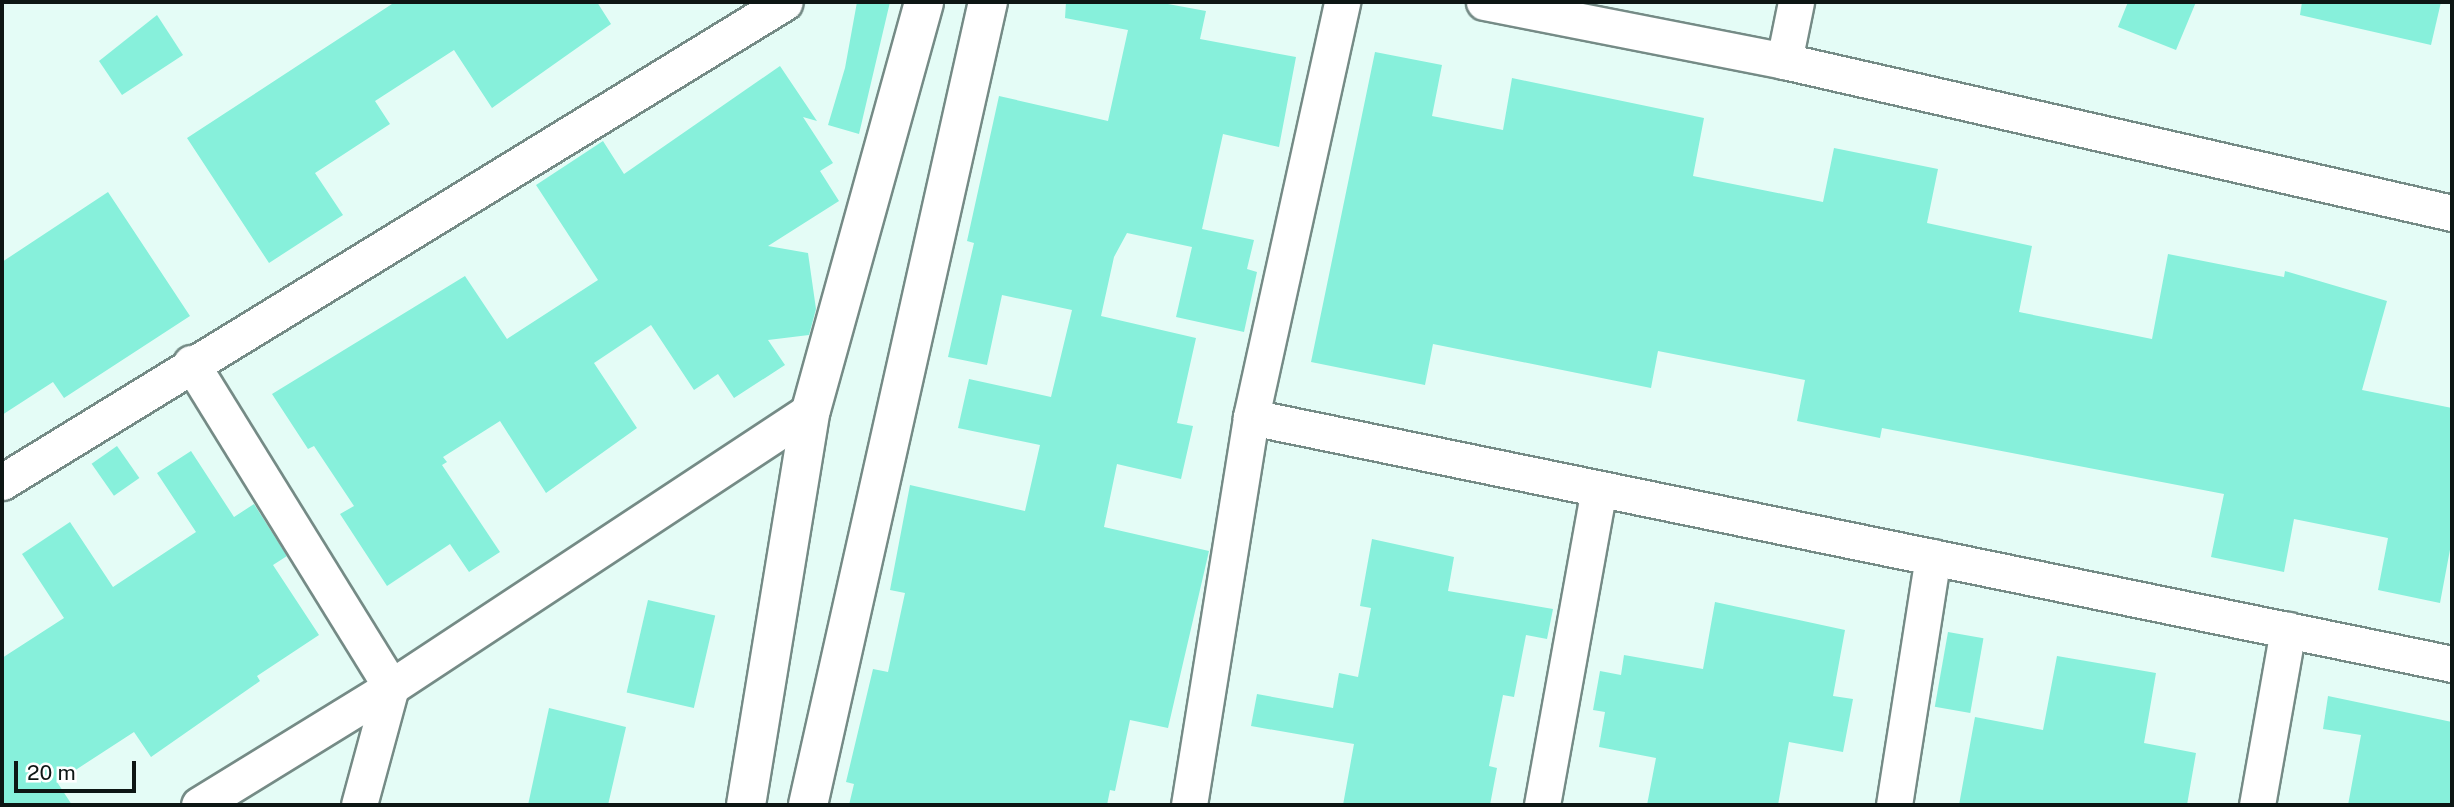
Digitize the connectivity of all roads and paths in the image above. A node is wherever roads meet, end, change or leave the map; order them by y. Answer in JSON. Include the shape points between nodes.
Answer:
{"nodes":[{"id":1,"x":785,"y":2,"type":"edge"},
{"id":2,"x":924,"y":2,"type":"edge"},
{"id":3,"x":988,"y":2,"type":"edge"},
{"id":4,"x":1342,"y":2,"type":"edge"},
{"id":5,"x":1484,"y":2,"type":"edge"},
{"id":6,"x":1797,"y":2,"type":"edge"},
{"id":7,"x":1784,"y":61,"type":"junction"},
{"id":8,"x":2452,"y":213,"type":"edge"},
{"id":9,"x":191,"y":363,"type":"junction"},
{"id":10,"x":811,"y":410,"type":"junction"},
{"id":11,"x":1251,"y":417,"type":"junction"},
{"id":12,"x":2,"y":482,"type":"edge"},
{"id":13,"x":1599,"y":489,"type":"junction"},
{"id":14,"x":1933,"y":557,"type":"junction"},
{"id":15,"x":2288,"y":630,"type":"junction"},
{"id":16,"x":2452,"y":664,"type":"edge"},
{"id":17,"x":391,"y":687,"type":"junction"},
{"id":18,"x":199,"y":805,"type":"edge"},
{"id":19,"x":359,"y":805,"type":"edge"},
{"id":20,"x":746,"y":805,"type":"edge"},
{"id":21,"x":808,"y":805,"type":"edge"},
{"id":22,"x":1189,"y":805,"type":"edge"},
{"id":23,"x":1542,"y":805,"type":"edge"},
{"id":24,"x":1894,"y":805,"type":"edge"},
{"id":25,"x":2257,"y":805,"type":"edge"}],
"edges":[{"from":1,"to":9,"type":"street"},
{"from":2,"to":10,"type":"main road"},
{"from":3,"to":21,"type":"main road"},
{"from":4,"to":11,"type":"street"},
{"from":5,"to":7,"type":"street"},
{"from":6,"to":7,"type":"street"},
{"from":7,"to":8,"type":"street"},
{"from":9,"to":12,"type":"street"},
{"from":9,"to":17,"type":"street"},
{"from":10,"to":17,"type":"street"},
{"from":10,"to":20,"type":"main road"},
{"from":11,"to":13,"type":"street"},
{"from":11,"to":22,"type":"street"},
{"from":13,"to":14,"type":"street"},
{"from":13,"to":23,"type":"street"},
{"from":14,"to":15,"type":"street"},
{"from":14,"to":24,"type":"street"},
{"from":15,"to":16,"type":"street"},
{"from":15,"to":25,"type":"street"},
{"from":17,"to":18,"type":"street"},
{"from":17,"to":19,"type":"street"}]}
